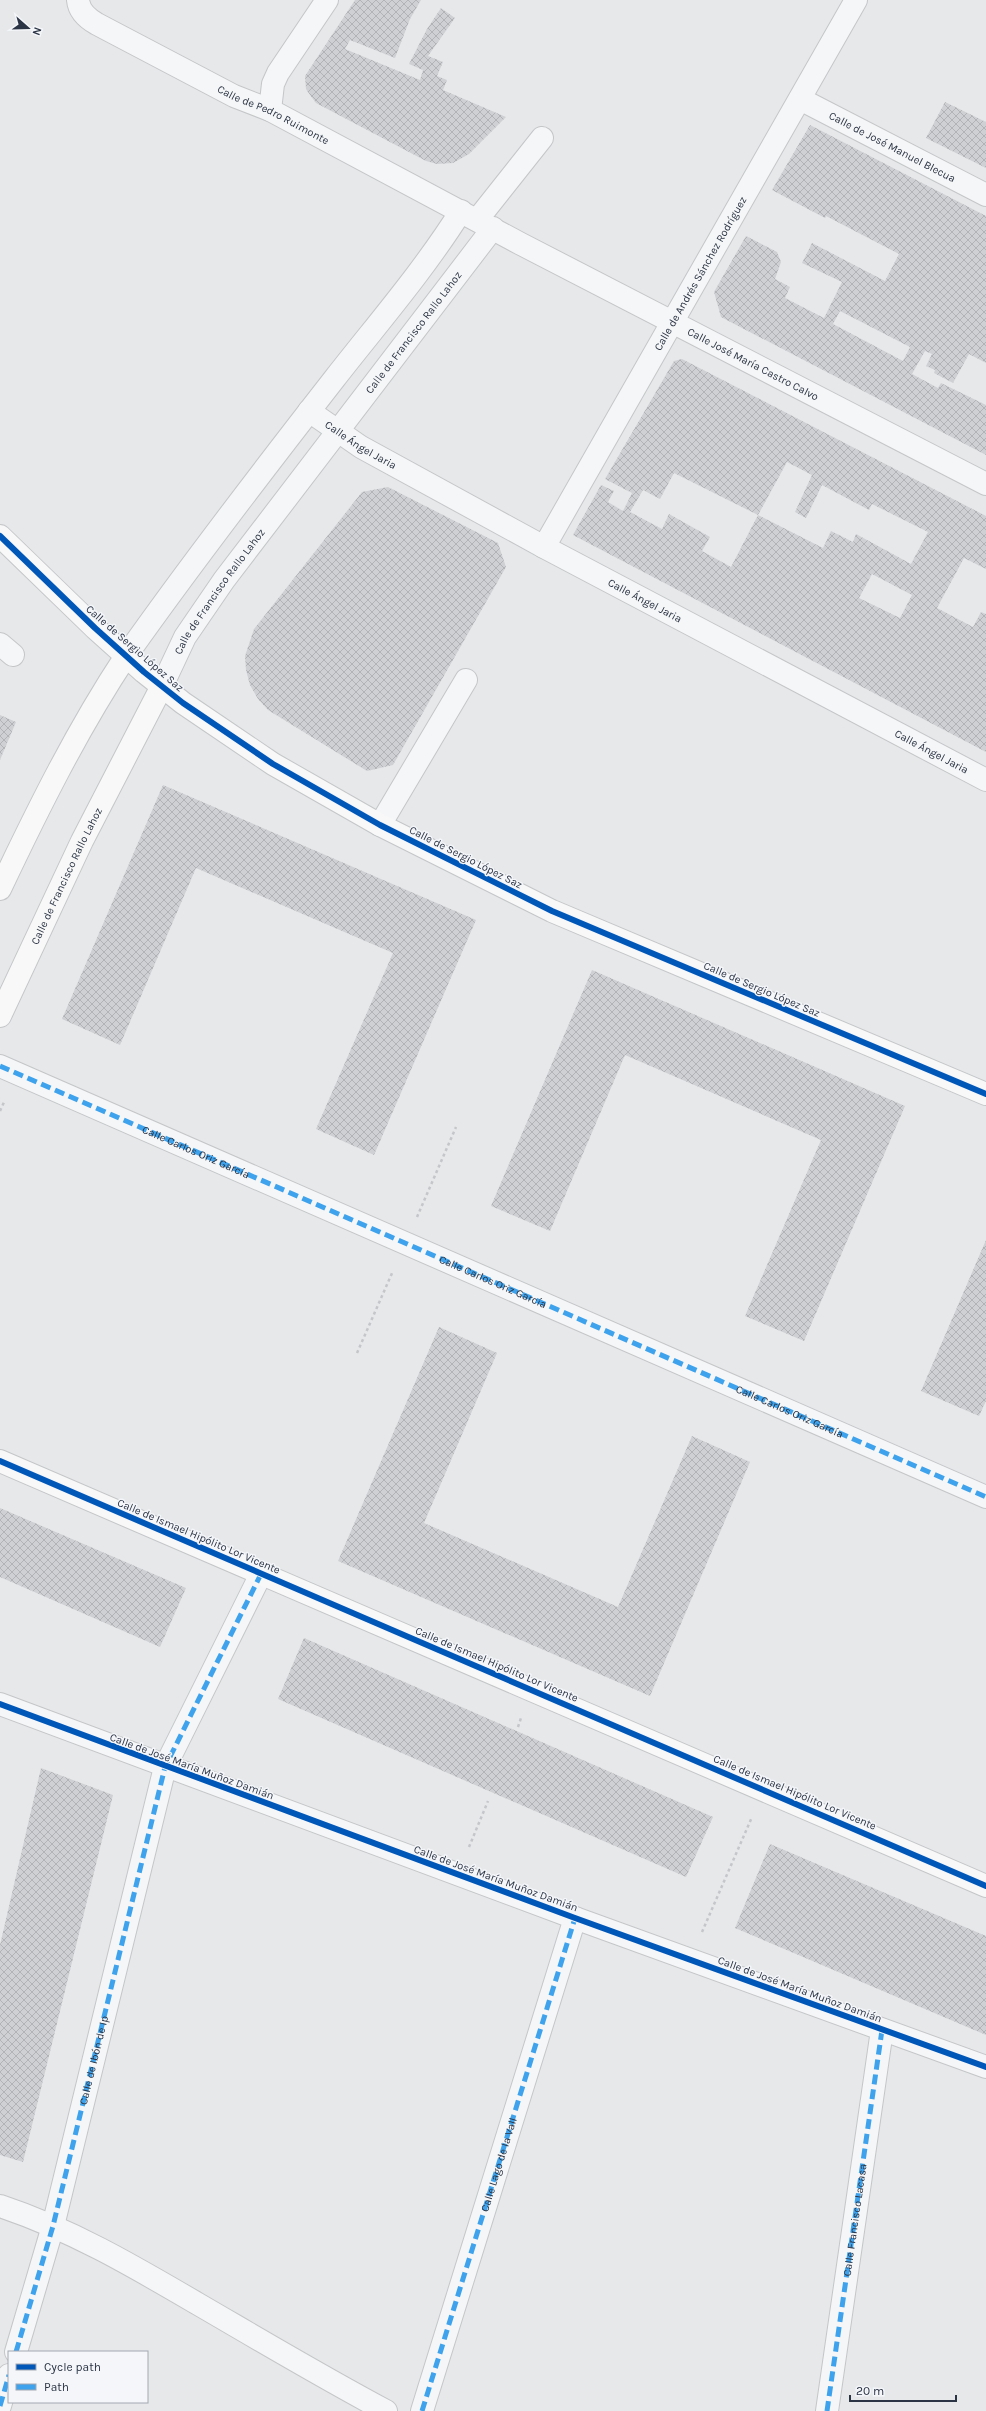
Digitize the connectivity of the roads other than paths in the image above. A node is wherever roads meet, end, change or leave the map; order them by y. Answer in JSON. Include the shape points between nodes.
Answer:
{"nodes":[{"id":1,"x":78,"y":0,"type":"edge"},
{"id":2,"x":327,"y":0,"type":"edge"},
{"id":3,"x":856,"y":0,"type":"edge"},
{"id":4,"x":800,"y":99,"type":"junction"},
{"id":5,"x":270,"y":110,"type":"junction"},
{"id":6,"x":542,"y":138,"type":"dead end"},
{"id":7,"x":986,"y":195,"type":"edge"},
{"id":8,"x":477,"y":220,"type":"junction"},
{"id":9,"x":672,"y":322,"type":"junction"},
{"id":10,"x":309,"y":411,"type":"junction"},
{"id":11,"x":337,"y":431,"type":"junction"},
{"id":12,"x":986,"y":484,"type":"edge"},
{"id":13,"x":0,"y":536,"type":"edge"},
{"id":14,"x":544,"y":547,"type":"junction"},
{"id":15,"x":126,"y":656,"type":"junction"},
{"id":16,"x":466,"y":680,"type":"dead end"},
{"id":17,"x":162,"y":686,"type":"junction"},
{"id":18,"x":986,"y":780,"type":"edge"},
{"id":19,"x":380,"y":825,"type":"junction"},
{"id":20,"x":0,"y":889,"type":"edge"},
{"id":21,"x":0,"y":1016,"type":"edge"},
{"id":22,"x":0,"y":1066,"type":"edge"},
{"id":23,"x":986,"y":1094,"type":"edge"},
{"id":24,"x":0,"y":1461,"type":"edge"},
{"id":25,"x":986,"y":1497,"type":"edge"},
{"id":26,"x":262,"y":1574,"type":"junction"},
{"id":27,"x":0,"y":1704,"type":"edge"},
{"id":28,"x":165,"y":1767,"type":"junction"},
{"id":29,"x":986,"y":1886,"type":"edge"},
{"id":30,"x":575,"y":1918,"type":"junction"},
{"id":31,"x":882,"y":2030,"type":"junction"},
{"id":32,"x":986,"y":2067,"type":"edge"},
{"id":33,"x":0,"y":2206,"type":"edge"},
{"id":34,"x":53,"y":2226,"type":"junction"},
{"id":35,"x":16,"y":2351,"type":"edge"},
{"id":36,"x":8,"y":2378,"type":"edge"},
{"id":37,"x":0,"y":2406,"type":"edge"},
{"id":38,"x":386,"y":2411,"type":"edge"},
{"id":39,"x":422,"y":2411,"type":"edge"},
{"id":40,"x":827,"y":2411,"type":"edge"}],
"edges":[{"from":1,"to":5,"type":"street","name":"Calle de Pedro Ruimonte","via":[[86,15],[97,24],[234,96]]},
{"from":2,"to":5,"type":"street","via":[[278,73],[273,84]]},
{"from":3,"to":4,"type":"street","name":"Calle de Andrés Sánchez Rodríguez"},
{"from":4,"to":7,"type":"street","name":"Calle de José Manuel Blecua"},
{"from":4,"to":9,"type":"street","name":"Calle de Andrés Sánchez Rodríguez"},
{"from":5,"to":8,"type":"street","name":"Calle de Pedro Ruimonte"},
{"from":6,"to":8,"type":"street","name":"Calle de Francisco Rallo Lahoz"},
{"from":8,"to":9,"type":"street","name":"Calle José María Castro Calvo"},
{"from":8,"to":10,"type":"street","name":"Calle de Francisco Rallo Lahoz","via":[[433,254]]},
{"from":8,"to":11,"type":"street","name":"Calle de Francisco Rallo Lahoz","via":[[446,292]]},
{"from":9,"to":12,"type":"street","name":"Calle José María Castro Calvo"},
{"from":9,"to":14,"type":"street","name":"Calle de Andrés Sánchez Rodríguez"},
{"from":10,"to":11,"type":"street","name":"Calle Ángel Jaria"},
{"from":10,"to":15,"type":"street","name":"Calle de Francisco Rallo Lahoz","via":[[169,595]]},
{"from":11,"to":14,"type":"street","name":"Calle Ángel Jaria"},
{"from":11,"to":17,"type":"street","name":"Calle de Francisco Rallo Lahoz","via":[[194,623],[178,650]]},
{"from":13,"to":15,"type":"street","name":"Calle de Sergio López Saz"},
{"from":14,"to":18,"type":"street","name":"Calle Ángel Jaria"},
{"from":15,"to":17,"type":"street","name":"Calle de Sergio López Saz"},
{"from":15,"to":20,"type":"street","name":"Calle de Francisco Rallo Lahoz","via":[[72,744]]},
{"from":16,"to":19,"type":"street"},
{"from":17,"to":19,"type":"street","name":"Calle de Sergio López Saz","via":[[273,764]]},
{"from":17,"to":21,"type":"street","name":"Calle de Francisco Rallo Lahoz","via":[[82,842]]},
{"from":19,"to":23,"type":"street","name":"Calle de Sergio López Saz","via":[[552,911]]},
{"from":22,"to":25,"type":"street","name":"Calle Carlos Oriz García"},
{"from":24,"to":26,"type":"street","name":"Calle de Ismael Hipólito Lor Vicente"},
{"from":26,"to":28,"type":"street","name":"Calle de Ibón de Ip"},
{"from":26,"to":29,"type":"street","name":"Calle de Ismael Hipólito Lor Vicente"},
{"from":27,"to":28,"type":"street","name":"Calle de José María Muñoz Damián"},
{"from":28,"to":30,"type":"street","name":"Calle de José María Muñoz Damián"},
{"from":28,"to":34,"type":"street","name":"Calle de Ibón de Ip"},
{"from":30,"to":31,"type":"street","name":"Calle de José María Muñoz Damián"},
{"from":30,"to":39,"type":"street","name":"Calle Lago de la Vall"},
{"from":31,"to":32,"type":"street","name":"Calle de José María Muñoz Damián"},
{"from":31,"to":40,"type":"street","name":"Calle Francisco Lacasa"},
{"from":33,"to":34,"type":"street"},
{"from":34,"to":35,"type":"street","name":"Calle de Ibón de Ip"},
{"from":34,"to":38,"type":"street","via":[[114,2255]]},
{"from":36,"to":37,"type":"street"}]}
